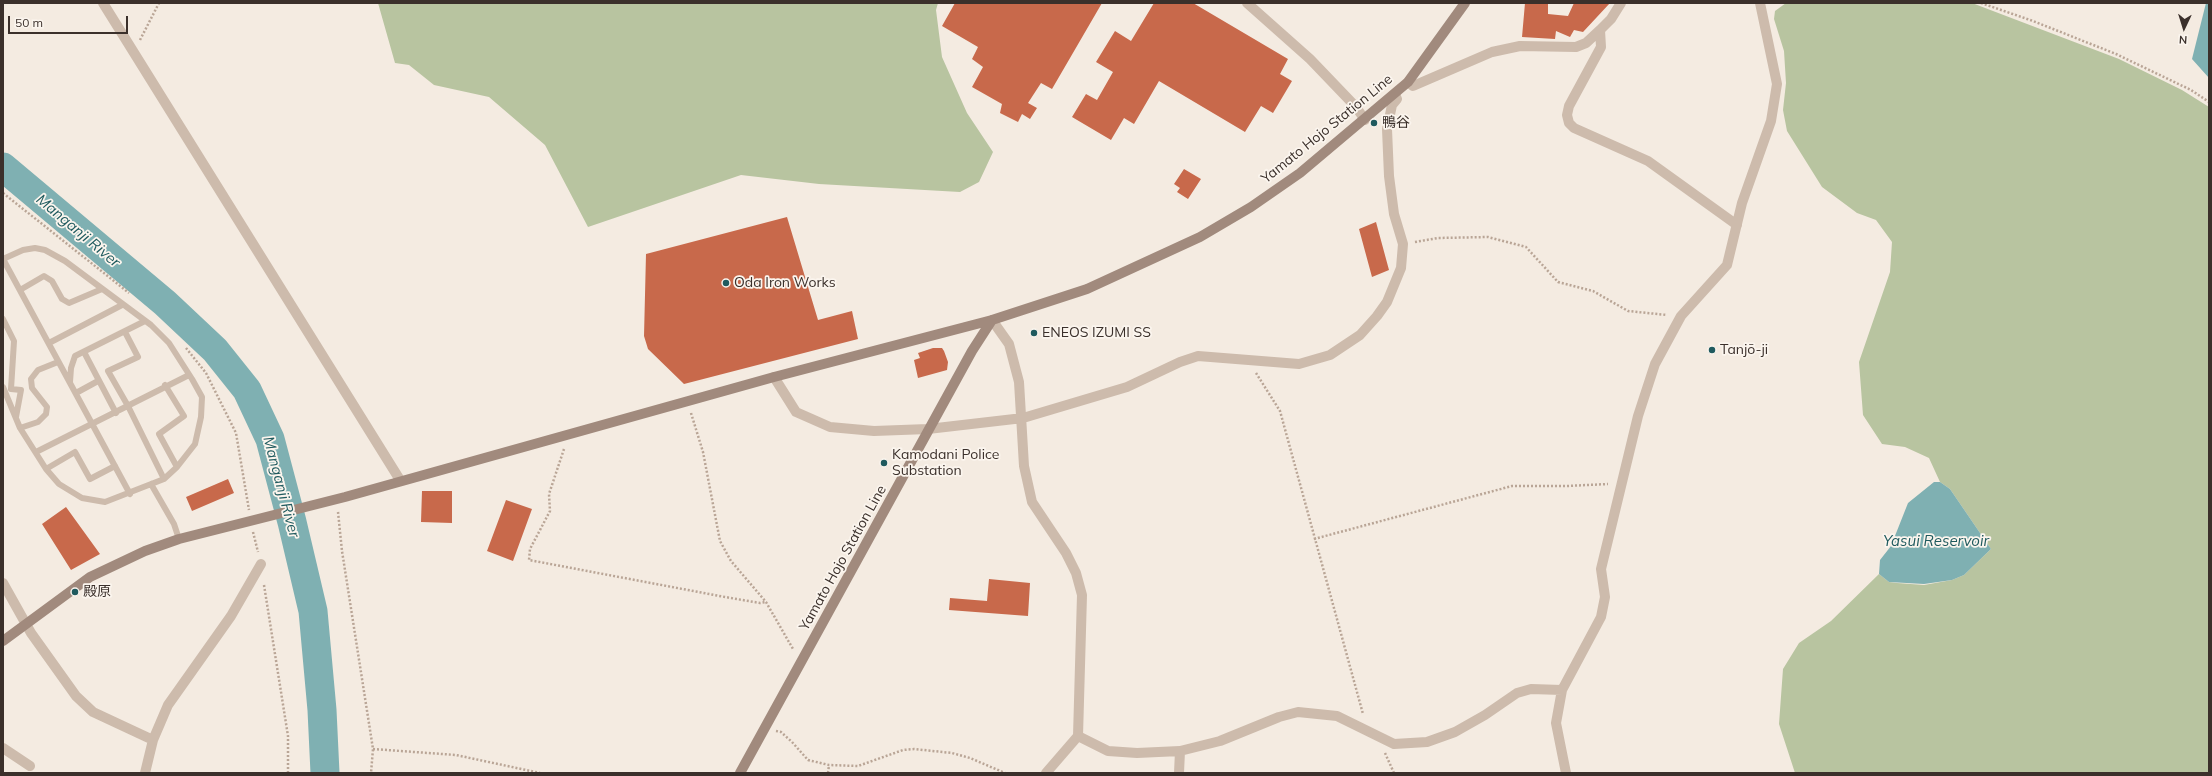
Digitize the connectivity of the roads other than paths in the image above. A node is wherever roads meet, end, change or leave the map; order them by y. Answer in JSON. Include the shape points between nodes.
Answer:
{"nodes":[{"id":1,"x":104,"y":3,"type":"edge"},
{"id":2,"x":1247,"y":3,"type":"edge"},
{"id":3,"x":1466,"y":3,"type":"edge"},
{"id":4,"x":1621,"y":3,"type":"edge"},
{"id":5,"x":1760,"y":3,"type":"edge"},
{"id":6,"x":1600,"y":30,"type":"junction"},
{"id":7,"x":1408,"y":82,"type":"junction"},
{"id":8,"x":1395,"y":94,"type":"junction"},
{"id":9,"x":1365,"y":120,"type":"junction"},
{"id":10,"x":1738,"y":225,"type":"junction"},
{"id":11,"x":3,"y":259,"type":"edge"},
{"id":12,"x":102,"y":289,"type":"junction"},
{"id":13,"x":20,"y":290,"type":"junction"},
{"id":14,"x":122,"y":305,"type":"junction"},
{"id":15,"x":3,"y":319,"type":"edge"},
{"id":16,"x":992,"y":320,"type":"junction"},
{"id":17,"x":145,"y":321,"type":"junction"},
{"id":18,"x":125,"y":332,"type":"junction"},
{"id":19,"x":49,"y":343,"type":"junction"},
{"id":20,"x":84,"y":352,"type":"junction"},
{"id":21,"x":58,"y":362,"type":"junction"},
{"id":22,"x":188,"y":375,"type":"junction"},
{"id":23,"x":774,"y":377,"type":"junction"},
{"id":24,"x":98,"y":381,"type":"junction"},
{"id":25,"x":70,"y":382,"type":"junction"},
{"id":26,"x":165,"y":386,"type":"junction"},
{"id":27,"x":3,"y":387,"type":"edge"},
{"id":28,"x":76,"y":393,"type":"junction"},
{"id":29,"x":128,"y":406,"type":"junction"},
{"id":30,"x":116,"y":413,"type":"junction"},
{"id":31,"x":1023,"y":418,"type":"junction"},
{"id":32,"x":16,"y":419,"type":"junction"},
{"id":33,"x":92,"y":425,"type":"junction"},
{"id":34,"x":20,"y":428,"type":"junction"},
{"id":35,"x":928,"y":429,"type":"junction"},
{"id":36,"x":36,"y":452,"type":"junction"},
{"id":37,"x":115,"y":466,"type":"junction"},
{"id":38,"x":178,"y":467,"type":"junction"},
{"id":39,"x":46,"y":469,"type":"junction"},
{"id":40,"x":164,"y":479,"type":"junction"},
{"id":41,"x":400,"y":480,"type":"junction"},
{"id":42,"x":151,"y":484,"type":"junction"},
{"id":43,"x":130,"y":494,"type":"junction"},
{"id":44,"x":180,"y":539,"type":"junction"},
{"id":45,"x":261,"y":564,"type":"dead end"},
{"id":46,"x":3,"y":582,"type":"edge"},
{"id":47,"x":27,"y":623,"type":"junction"},
{"id":48,"x":3,"y":640,"type":"edge"},
{"id":49,"x":1562,"y":690,"type":"junction"},
{"id":50,"x":1078,"y":736,"type":"junction"},
{"id":51,"x":153,"y":740,"type":"junction"},
{"id":52,"x":3,"y":748,"type":"edge"},
{"id":53,"x":1180,"y":751,"type":"junction"},
{"id":54,"x":30,"y":766,"type":"dead end"},
{"id":55,"x":145,"y":773,"type":"edge"},
{"id":56,"x":740,"y":773,"type":"edge"},
{"id":57,"x":1046,"y":773,"type":"edge"},
{"id":58,"x":1179,"y":773,"type":"edge"},
{"id":59,"x":1566,"y":773,"type":"edge"}],
"edges":[{"from":1,"to":41,"type":"street"},
{"from":2,"to":9,"type":"street","via":[[1310,59],[1356,107]]},
{"from":3,"to":7,"type":"main road","name":"Yamato Hojo Station Line"},
{"from":4,"to":6,"type":"street"},
{"from":5,"to":10,"type":"street","via":[[1777,84],[1771,121],[1742,203]]},
{"from":6,"to":7,"type":"street","via":[[1586,43],[1576,47],[1520,46],[1492,52],[1413,86]]},
{"from":6,"to":10,"type":"street","via":[[1601,47],[1569,106],[1569,123],[1574,128],[1648,161]]},
{"from":7,"to":8,"type":"main road","name":"Yamato Hojo Station Line"},
{"from":8,"to":9,"type":"main road","name":"Yamato Hojo Station Line"},
{"from":8,"to":31,"type":"street","via":[[1397,99],[1392,106],[1387,129],[1394,214],[1403,244],[1401,268],[1393,289],[1377,316],[1360,335],[1330,355],[1299,364],[1204,356],[1189,358],[1127,387]]},
{"from":9,"to":16,"type":"main road","name":"Yamato Hojo Station Line","via":[[1300,172],[1250,207],[1200,237],[1087,289]]},
{"from":10,"to":49,"type":"street","via":[[1727,265],[1681,316],[1654,364],[1638,416],[1601,569],[1605,597],[1601,618]]},
{"from":11,"to":12,"type":"lane","via":[[23,250],[45,250],[65,260]]},
{"from":11,"to":13,"type":"lane"},
{"from":12,"to":13,"type":"lane","via":[[69,303],[62,299],[52,281],[44,276]]},
{"from":12,"to":14,"type":"lane"},
{"from":13,"to":19,"type":"lane"},
{"from":14,"to":17,"type":"lane"},
{"from":14,"to":19,"type":"lane"},
{"from":15,"to":32,"type":"lane","via":[[14,341],[11,389],[21,390]]},
{"from":16,"to":23,"type":"main road"},
{"from":16,"to":31,"type":"street","via":[[1009,344],[1019,382]]},
{"from":16,"to":35,"type":"main road","name":"Yamato Hojo Station Line"},
{"from":17,"to":18,"type":"lane"},
{"from":17,"to":22,"type":"lane","via":[[169,343]]},
{"from":18,"to":20,"type":"lane"},
{"from":18,"to":29,"type":"lane","via":[[138,357],[108,371]]},
{"from":19,"to":21,"type":"lane"},
{"from":20,"to":24,"type":"lane"},
{"from":20,"to":25,"type":"lane","via":[[75,356]]},
{"from":21,"to":25,"type":"lane"},
{"from":21,"to":34,"type":"lane","via":[[38,370],[32,379],[32,388],[47,407],[46,414],[38,422]]},
{"from":22,"to":26,"type":"lane"},
{"from":22,"to":38,"type":"lane","via":[[202,397],[201,417],[195,444]]},
{"from":23,"to":35,"type":"street","via":[[796,412],[830,427],[874,431]]},
{"from":23,"to":41,"type":"main road"},
{"from":24,"to":28,"type":"lane"},
{"from":24,"to":30,"type":"lane"},
{"from":25,"to":28,"type":"lane"},
{"from":26,"to":29,"type":"lane"},
{"from":26,"to":38,"type":"lane","via":[[184,416],[159,434]]},
{"from":27,"to":32,"type":"lane"},
{"from":28,"to":33,"type":"lane"},
{"from":29,"to":30,"type":"lane"},
{"from":29,"to":40,"type":"lane"},
{"from":30,"to":33,"type":"lane"},
{"from":31,"to":35,"type":"street"},
{"from":31,"to":50,"type":"street","via":[[1024,466],[1032,502],[1066,553],[1082,595]]},
{"from":32,"to":34,"type":"lane"},
{"from":33,"to":36,"type":"lane"},
{"from":33,"to":37,"type":"lane"},
{"from":34,"to":36,"type":"lane"},
{"from":35,"to":56,"type":"main road","name":"Yamato Hojo Station Line"},
{"from":36,"to":39,"type":"lane"},
{"from":37,"to":39,"type":"lane","via":[[90,479],[75,452]]},
{"from":37,"to":43,"type":"lane"},
{"from":38,"to":40,"type":"lane"},
{"from":39,"to":43,"type":"lane","via":[[60,484],[82,498],[105,502]]},
{"from":40,"to":42,"type":"lane"},
{"from":41,"to":44,"type":"main road","via":[[263,519]]},
{"from":42,"to":43,"type":"lane"},
{"from":42,"to":44,"type":"lane"},
{"from":44,"to":47,"type":"main road","via":[[145,551],[90,577]]},
{"from":45,"to":51,"type":"street","via":[[231,616],[168,705]]},
{"from":46,"to":47,"type":"street"},
{"from":47,"to":48,"type":"main road"},
{"from":47,"to":51,"type":"street","via":[[31,633],[76,696],[94,712]]},
{"from":49,"to":53,"type":"street","via":[[1531,689],[1517,693],[1455,732],[1427,742],[1394,744],[1337,716],[1298,712],[1220,741]]},
{"from":49,"to":59,"type":"street","via":[[1556,723]]},
{"from":50,"to":53,"type":"street","via":[[1108,751]]},
{"from":50,"to":57,"type":"street"},
{"from":51,"to":55,"type":"street"},
{"from":52,"to":54,"type":"street"},
{"from":53,"to":58,"type":"street"}]}
